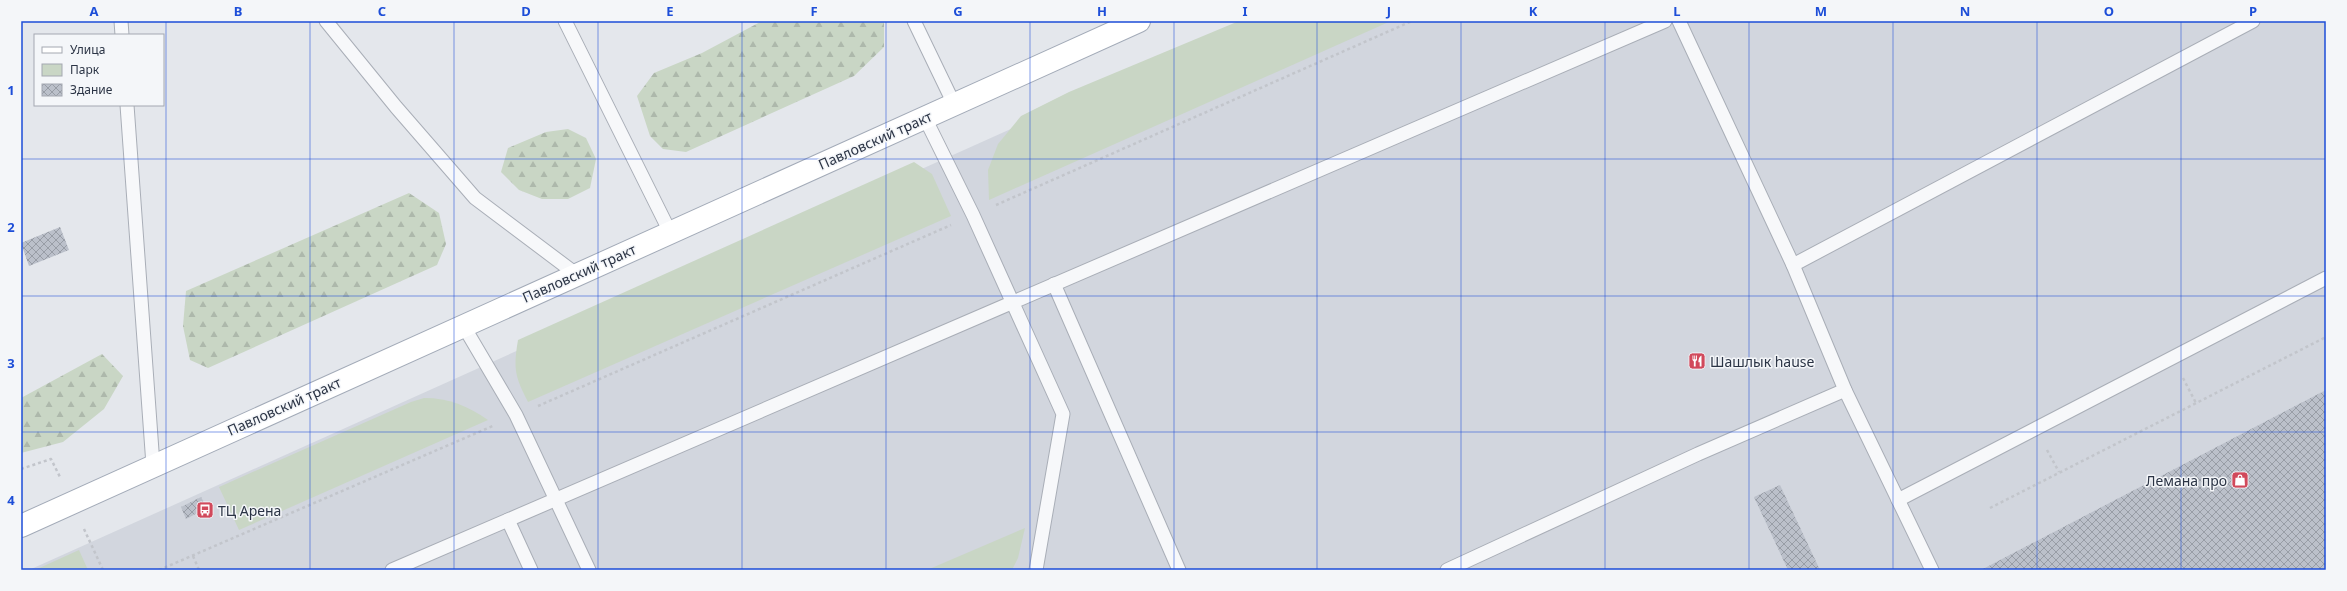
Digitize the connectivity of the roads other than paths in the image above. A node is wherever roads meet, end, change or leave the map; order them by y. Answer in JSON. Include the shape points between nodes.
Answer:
{"nodes":[{"id":1,"x":121,"y":21,"type":"edge"},
{"id":2,"x":326,"y":21,"type":"edge"},
{"id":3,"x":565,"y":21,"type":"edge"},
{"id":4,"x":914,"y":21,"type":"edge"},
{"id":5,"x":1138,"y":21,"type":"edge"},
{"id":6,"x":1665,"y":21,"type":"edge"},
{"id":7,"x":1679,"y":21,"type":"edge"},
{"id":8,"x":2253,"y":21,"type":"edge"},
{"id":9,"x":122,"y":34,"type":"edge"},
{"id":10,"x":954,"y":104,"type":"junction"},
{"id":11,"x":127,"y":106,"type":"edge"},
{"id":12,"x":925,"y":118,"type":"junction"},
{"id":13,"x":670,"y":232,"type":"junction"},
{"id":14,"x":1793,"y":264,"type":"junction"},
{"id":15,"x":576,"y":274,"type":"junction"},
{"id":16,"x":2326,"y":278,"type":"edge"},
{"id":17,"x":1054,"y":284,"type":"junction"},
{"id":18,"x":1012,"y":303,"type":"junction"},
{"id":19,"x":463,"y":325,"type":"junction"},
{"id":20,"x":1845,"y":390,"type":"junction"},
{"id":21,"x":153,"y":465,"type":"junction"},
{"id":22,"x":555,"y":500,"type":"junction"},
{"id":23,"x":1898,"y":500,"type":"junction"},
{"id":24,"x":508,"y":520,"type":"junction"},
{"id":25,"x":21,"y":526,"type":"edge"},
{"id":26,"x":392,"y":570,"type":"edge"},
{"id":27,"x":531,"y":570,"type":"edge"},
{"id":28,"x":589,"y":570,"type":"edge"},
{"id":29,"x":1036,"y":570,"type":"edge"},
{"id":30,"x":1179,"y":570,"type":"edge"},
{"id":31,"x":1447,"y":570,"type":"edge"},
{"id":32,"x":1932,"y":570,"type":"edge"}],
"edges":[{"from":1,"to":9,"type":"lane"},
{"from":2,"to":15,"type":"lane","via":[[396,108],[475,198]]},
{"from":3,"to":13,"type":"lane"},
{"from":4,"to":10,"type":"lane"},
{"from":5,"to":10,"type":"main road","name":"Павловский тракт"},
{"from":6,"to":17,"type":"lane"},
{"from":7,"to":14,"type":"lane"},
{"from":8,"to":14,"type":"lane"},
{"from":10,"to":12,"type":"main road","name":"Павловский тракт"},
{"from":11,"to":21,"type":"lane"},
{"from":12,"to":13,"type":"main road","name":"Павловский тракт"},
{"from":12,"to":18,"type":"lane","via":[[973,215]]},
{"from":13,"to":15,"type":"main road","name":"Павловский тракт"},
{"from":14,"to":20,"type":"lane"},
{"from":15,"to":19,"type":"main road","name":"Павловский тракт"},
{"from":16,"to":23,"type":"lane"},
{"from":17,"to":18,"type":"lane"},
{"from":17,"to":30,"type":"lane"},
{"from":18,"to":22,"type":"lane"},
{"from":18,"to":29,"type":"lane","via":[[1063,414]]},
{"from":19,"to":21,"type":"main road","name":"Павловский тракт"},
{"from":19,"to":22,"type":"lane","via":[[516,415]]},
{"from":20,"to":23,"type":"lane"},
{"from":20,"to":31,"type":"lane","via":[[1698,454]]},
{"from":21,"to":25,"type":"main road","name":"Павловский тракт"},
{"from":22,"to":24,"type":"lane"},
{"from":22,"to":28,"type":"lane"},
{"from":23,"to":32,"type":"lane"},
{"from":24,"to":26,"type":"lane"},
{"from":24,"to":27,"type":"lane"}]}
